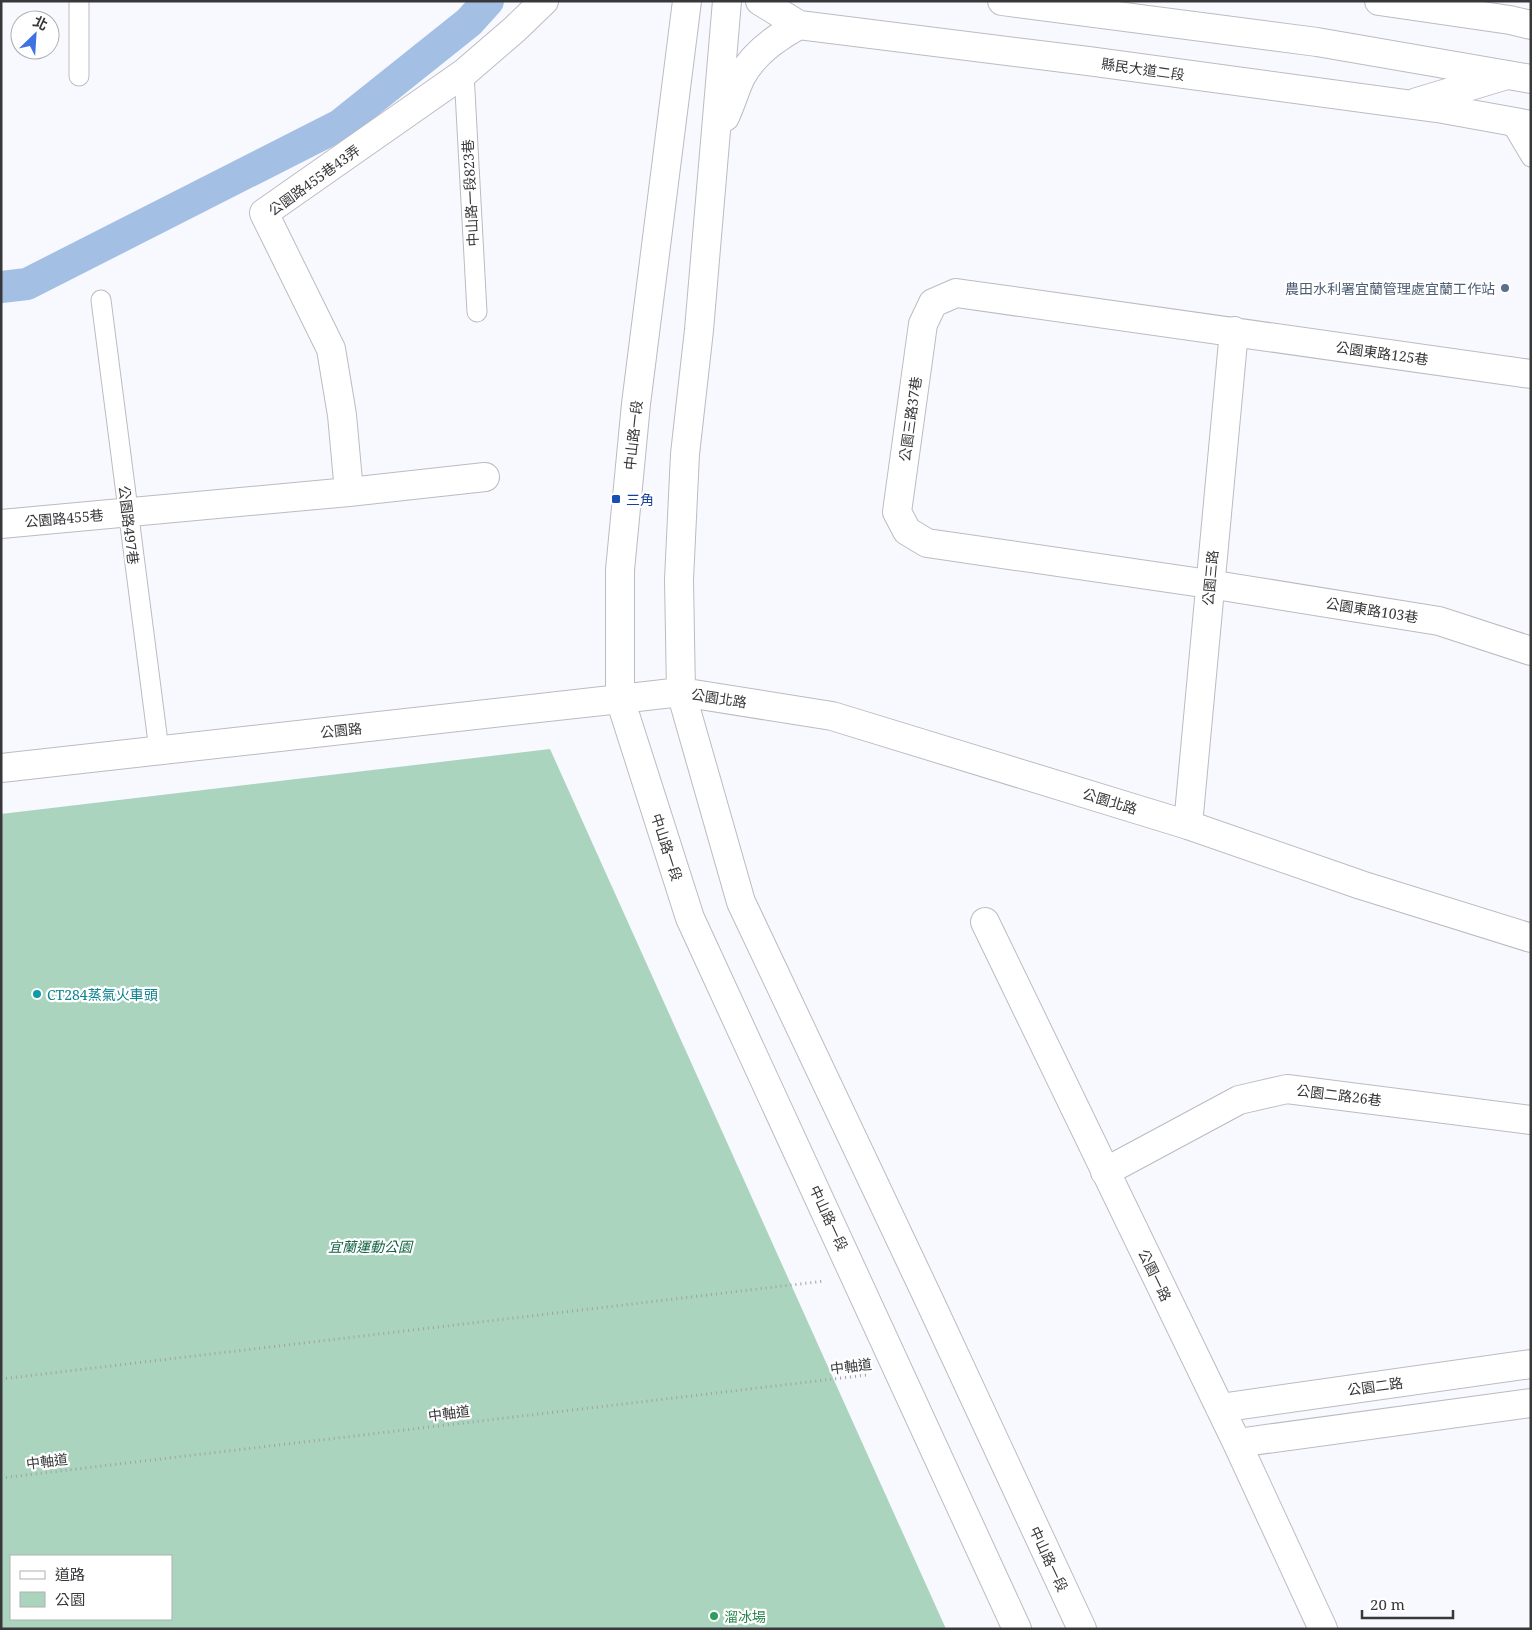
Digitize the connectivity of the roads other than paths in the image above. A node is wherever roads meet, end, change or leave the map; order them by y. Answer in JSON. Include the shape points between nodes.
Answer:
{"nodes":[{"id":1,"x":79,"y":1,"type":"edge"},
{"id":2,"x":544,"y":1,"type":"edge"},
{"id":3,"x":687,"y":1,"type":"edge"},
{"id":4,"x":727,"y":1,"type":"edge"},
{"id":5,"x":760,"y":1,"type":"edge"},
{"id":6,"x":1002,"y":1,"type":"edge"},
{"id":7,"x":1379,"y":1,"type":"edge"},
{"id":8,"x":799,"y":25,"type":"junction"},
{"id":9,"x":1531,"y":25,"type":"edge"},
{"id":10,"x":464,"y":74,"type":"junction"},
{"id":11,"x":79,"y":76,"type":"dead end"},
{"id":12,"x":1519,"y":77,"type":"edge"},
{"id":13,"x":1408,"y":104,"type":"junction"},
{"id":14,"x":1520,"y":123,"type":"edge"},
{"id":15,"x":715,"y":144,"type":"junction"},
{"id":16,"x":1531,"y":157,"type":"edge"},
{"id":17,"x":100,"y":300,"type":"dead end"},
{"id":18,"x":477,"y":312,"type":"dead end"},
{"id":19,"x":1234,"y":332,"type":"junction"},
{"id":20,"x":1531,"y":374,"type":"edge"},
{"id":21,"x":485,"y":477,"type":"dead end"},
{"id":22,"x":349,"y":492,"type":"junction"},
{"id":23,"x":127,"y":512,"type":"junction"},
{"id":24,"x":1,"y":524,"type":"edge"},
{"id":25,"x":1209,"y":584,"type":"junction"},
{"id":26,"x":1531,"y":650,"type":"edge"},
{"id":27,"x":681,"y":692,"type":"junction"},
{"id":28,"x":620,"y":699,"type":"junction"},
{"id":29,"x":158,"y":750,"type":"junction"},
{"id":30,"x":1,"y":768,"type":"edge"},
{"id":31,"x":1188,"y":824,"type":"junction"},
{"id":32,"x":985,"y":922,"type":"dead end"},
{"id":33,"x":1531,"y":938,"type":"edge"},
{"id":34,"x":1531,"y":1120,"type":"edge"},
{"id":35,"x":1105,"y":1172,"type":"junction"},
{"id":36,"x":1531,"y":1364,"type":"edge"},
{"id":37,"x":1531,"y":1404,"type":"edge"},
{"id":38,"x":1220,"y":1408,"type":"junction"},
{"id":39,"x":1237,"y":1443,"type":"junction"},
{"id":40,"x":1017,"y":1629,"type":"edge"},
{"id":41,"x":1082,"y":1629,"type":"edge"},
{"id":42,"x":1323,"y":1629,"type":"edge"}],
"edges":[{"from":1,"to":11,"type":"lane"},
{"from":2,"to":10,"type":"street","name":"公園路455巷43弄","via":[[516,30]]},
{"from":3,"to":28,"type":"street","name":"中山路一段","via":[[637,394],[623,531]]},
{"from":4,"to":15,"type":"street","name":"中山路一段"},
{"from":5,"to":8,"type":"street","name":"縣民大道二段"},
{"from":6,"to":12,"type":"street","via":[[1317,42]]},
{"from":7,"to":9,"type":"street"},
{"from":8,"to":13,"type":"street","name":"縣民大道二段"},
{"from":8,"to":15,"type":"street","via":[[779,35],[752,62],[742,77]]},
{"from":10,"to":18,"type":"lane","name":"中山路一段823巷"},
{"from":10,"to":22,"type":"street","name":"公園路455巷43弄","via":[[264,213],[331,349],[342,415]]},
{"from":12,"to":13,"type":"street"},
{"from":13,"to":14,"type":"street","name":"縣民大道二段"},
{"from":14,"to":16,"type":"lane"},
{"from":15,"to":27,"type":"street","name":"中山路一段","via":[[685,454],[679,580]]},
{"from":17,"to":23,"type":"lane","name":"公園路497巷"},
{"from":19,"to":20,"type":"street","name":"公園東路125巷"},
{"from":19,"to":25,"type":"street","name":"公園三路"},
{"from":19,"to":25,"type":"street","name":"公園三路37巷","via":[[956,294],[933,303],[923,324],[897,512],[907,531],[927,543]]},
{"from":21,"to":22,"type":"street","name":"公園路455巷"},
{"from":22,"to":23,"type":"street","name":"公園路455巷"},
{"from":23,"to":24,"type":"street","name":"公園路455巷"},
{"from":23,"to":29,"type":"lane","name":"公園路497巷"},
{"from":25,"to":26,"type":"street","name":"公園東路103巷","via":[[1439,621]]},
{"from":25,"to":31,"type":"street","name":"公園三路"},
{"from":27,"to":28,"type":"street","name":"公園路"},
{"from":27,"to":31,"type":"street","name":"公園北路","via":[[832,716]]},
{"from":27,"to":41,"type":"street","name":"中山路一段","via":[[741,902]]},
{"from":28,"to":29,"type":"street","name":"公園路"},
{"from":28,"to":40,"type":"street","name":"中山路一段","via":[[690,918]]},
{"from":29,"to":30,"type":"street","name":"公園路"},
{"from":31,"to":33,"type":"street","name":"公園北路","via":[[1362,885]]},
{"from":32,"to":35,"type":"street","name":"公園一路"},
{"from":34,"to":35,"type":"street","name":"公園二路26巷","via":[[1287,1089],[1239,1100]]},
{"from":35,"to":38,"type":"street","name":"公園一路"},
{"from":36,"to":38,"type":"street","name":"公園二路"},
{"from":37,"to":39,"type":"street"},
{"from":38,"to":39,"type":"street","name":"公園一路"},
{"from":39,"to":42,"type":"street","name":"公園一路"}]}
